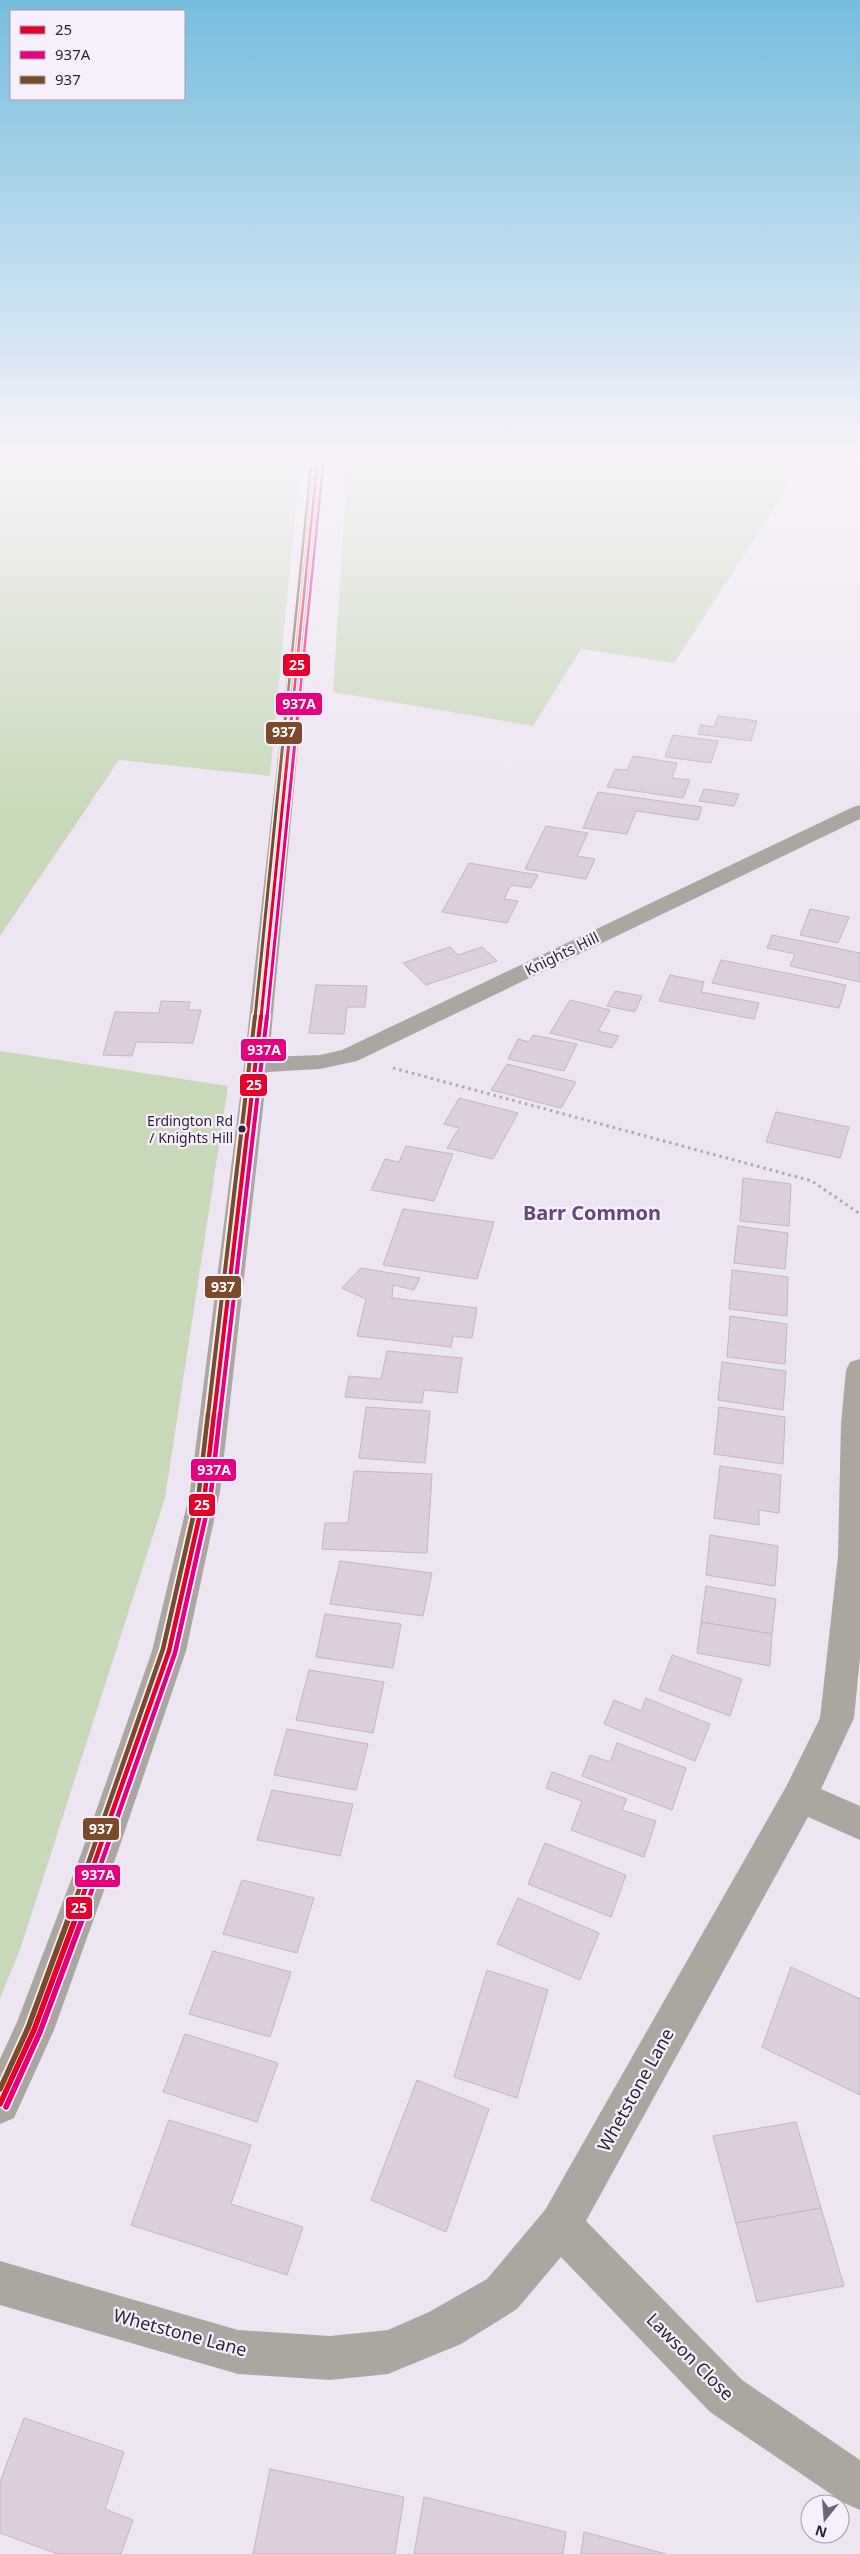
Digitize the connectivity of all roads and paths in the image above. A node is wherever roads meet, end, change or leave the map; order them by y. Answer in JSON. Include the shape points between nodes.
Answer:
{"nodes":[{"id":1,"x":306,"y":574,"type":"edge"},
{"id":2,"x":860,"y":811,"type":"edge"},
{"id":3,"x":349,"y":1056,"type":"junction"},
{"id":4,"x":256,"y":1065,"type":"junction"},
{"id":5,"x":860,"y":1214,"type":"edge"},
{"id":6,"x":860,"y":1370,"type":"edge"},
{"id":7,"x":857,"y":1556,"type":"edge"},
{"id":8,"x":800,"y":1797,"type":"junction"},
{"id":9,"x":860,"y":1824,"type":"edge"},
{"id":10,"x":0,"y":2104,"type":"edge"},
{"id":11,"x":560,"y":2225,"type":"junction"},
{"id":12,"x":0,"y":2283,"type":"edge"},
{"id":13,"x":860,"y":2487,"type":"edge"}],
"edges":[{"from":1,"to":4,"type":"street"},
{"from":2,"to":3,"type":"street","name":"Knights Hill"},
{"from":3,"to":4,"type":"street","name":"Knights Hill","via":[[320,1062]]},
{"from":3,"to":5,"type":"path","via":[[812,1181]]},
{"from":4,"to":10,"type":"street","via":[[205,1492],[170,1651],[34,2030]]},
{"from":6,"to":7,"type":"street","name":"Whetstone Lane","via":[[856,1424]]},
{"from":7,"to":8,"type":"street","name":"Whetstone Lane","via":[[837,1718]]},
{"from":8,"to":9,"type":"street"},
{"from":8,"to":11,"type":"street","name":"Whetstone Lane"},
{"from":11,"to":12,"type":"street","name":"Whetstone Lane","via":[[502,2294],[446,2328],[388,2352],[330,2358],[238,2352]]},
{"from":11,"to":13,"type":"street","name":"Lawson Close","via":[[726,2396]]}]}
